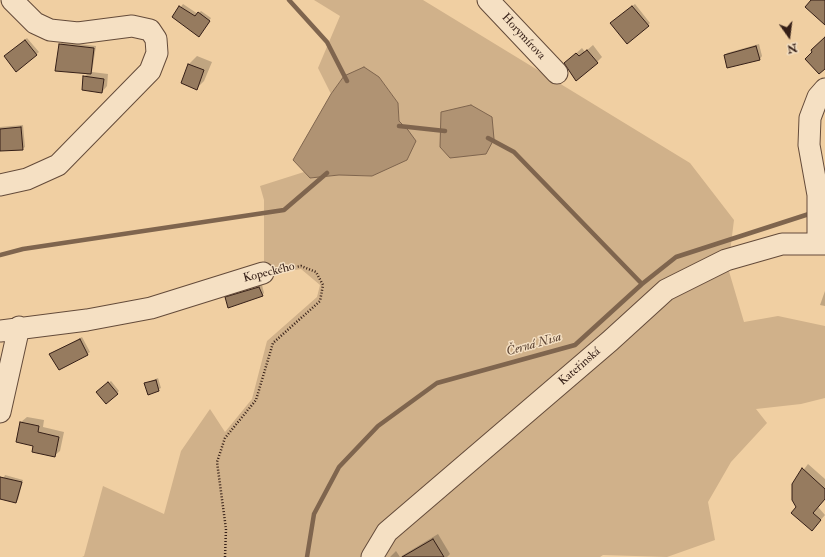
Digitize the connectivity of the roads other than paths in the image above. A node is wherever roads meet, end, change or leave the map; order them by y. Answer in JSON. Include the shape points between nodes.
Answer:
{"nodes":[{"id":1,"x":12,"y":0,"type":"edge"},
{"id":2,"x":488,"y":0,"type":"edge"},
{"id":3,"x":557,"y":73,"type":"dead end"},
{"id":4,"x":825,"y":89,"type":"edge"},
{"id":5,"x":0,"y":185,"type":"edge"},
{"id":6,"x":820,"y":237,"type":"edge"},
{"id":7,"x":264,"y":273,"type":"road end"},
{"id":8,"x":9,"y":329,"type":"edge"},
{"id":9,"x":0,"y":412,"type":"edge"},
{"id":10,"x":372,"y":557,"type":"edge"}],
"edges":[{"from":1,"to":5,"type":"street","via":[[35,23],[50,30],[78,33],[132,26],[150,30],[156,39],[157,53],[150,71],[58,165],[27,179]]},
{"from":2,"to":3,"type":"street","name":"Horymírova"},
{"from":4,"to":6,"type":"street","via":[[818,97],[810,118],[809,145],[818,195]]},
{"from":6,"to":10,"type":"street","name":"Kateřinská","via":[[782,244],[726,260],[666,290],[387,532]]},
{"from":7,"to":8,"type":"street","name":"Kopeckého","via":[[150,308],[87,320]]},
{"from":8,"to":9,"type":"street"}]}
